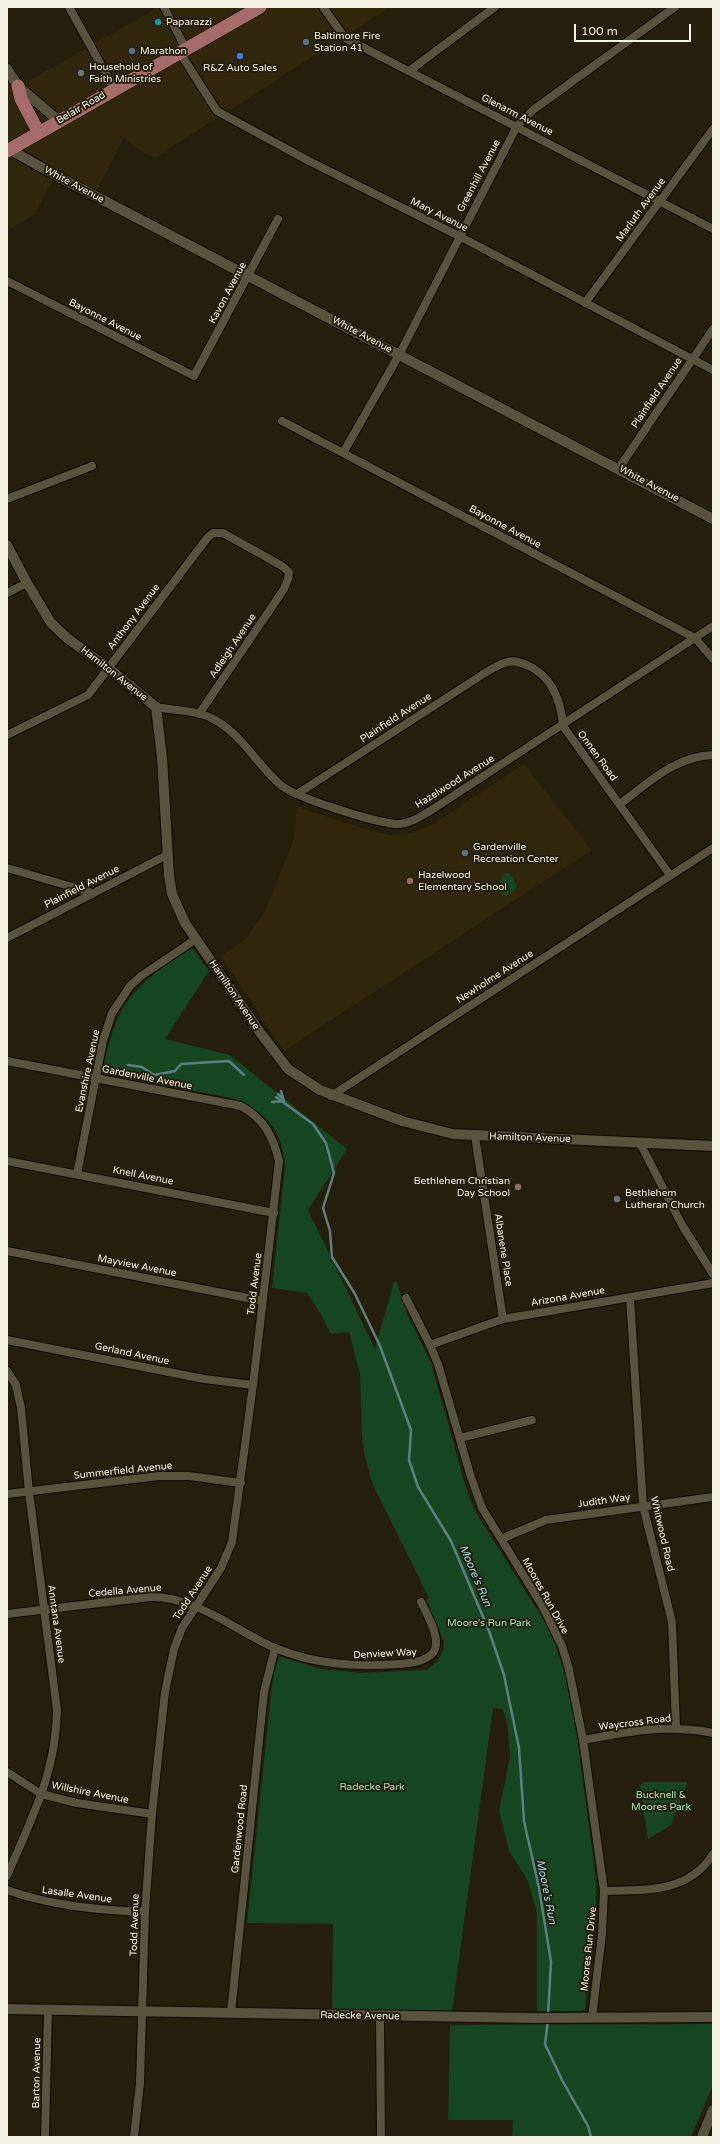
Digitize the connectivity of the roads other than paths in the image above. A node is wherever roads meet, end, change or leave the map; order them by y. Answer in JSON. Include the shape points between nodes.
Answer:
{"nodes":[{"id":1,"x":69,"y":7,"type":"edge"},
{"id":2,"x":164,"y":7,"type":"edge"},
{"id":3,"x":260,"y":7,"type":"edge"},
{"id":4,"x":323,"y":7,"type":"edge"},
{"id":5,"x":495,"y":7,"type":"edge"},
{"id":6,"x":675,"y":7,"type":"edge"},
{"id":7,"x":183,"y":51,"type":"junction"},
{"id":8,"x":7,"y":69,"type":"edge"},
{"id":9,"x":409,"y":71,"type":"junction"},
{"id":10,"x":18,"y":86,"type":"junction"},
{"id":11,"x":114,"y":90,"type":"junction"},
{"id":12,"x":59,"y":121,"type":"junction"},
{"id":13,"x":517,"y":126,"type":"junction"},
{"id":14,"x":713,"y":129,"type":"edge"},
{"id":15,"x":39,"y":133,"type":"junction"},
{"id":16,"x":10,"y":149,"type":"edge"},
{"id":17,"x":660,"y":202,"type":"junction"},
{"id":18,"x":278,"y":219,"type":"dead end"},
{"id":19,"x":713,"y":229,"type":"edge"},
{"id":20,"x":459,"y":236,"type":"junction"},
{"id":21,"x":248,"y":275,"type":"junction"},
{"id":22,"x":7,"y":280,"type":"edge"},
{"id":23,"x":584,"y":303,"type":"junction"},
{"id":24,"x":713,"y":329,"type":"edge"},
{"id":25,"x":399,"y":355,"type":"junction"},
{"id":26,"x":692,"y":359,"type":"junction"},
{"id":27,"x":713,"y":370,"type":"edge"},
{"id":28,"x":194,"y":376,"type":"joint"},
{"id":29,"x":282,"y":421,"type":"dead end"},
{"id":30,"x":343,"y":453,"type":"junction"},
{"id":31,"x":92,"y":466,"type":"dead end"},
{"id":32,"x":619,"y":468,"type":"junction"},
{"id":33,"x":7,"y":498,"type":"edge"},
{"id":34,"x":713,"y":519,"type":"edge"},
{"id":35,"x":7,"y":545,"type":"edge"},
{"id":36,"x":27,"y":583,"type":"junction"},
{"id":37,"x":284,"y":589,"type":"joint"},
{"id":38,"x":7,"y":592,"type":"edge"},
{"id":39,"x":713,"y":626,"type":"edge"},
{"id":40,"x":695,"y":638,"type":"junction"},
{"id":41,"x":713,"y":659,"type":"edge"},
{"id":42,"x":508,"y":662,"type":"joint"},
{"id":43,"x":108,"y":668,"type":"junction"},
{"id":44,"x":156,"y":708,"type":"junction"},
{"id":45,"x":199,"y":714,"type":"junction"},
{"id":46,"x":563,"y":726,"type":"junction"},
{"id":47,"x":7,"y":735,"type":"edge"},
{"id":48,"x":713,"y":754,"type":"edge"},
{"id":49,"x":297,"y":794,"type":"junction"},
{"id":50,"x":620,"y":804,"type":"junction"},
{"id":51,"x":713,"y":848,"type":"edge"},
{"id":52,"x":167,"y":855,"type":"junction"},
{"id":53,"x":7,"y":868,"type":"edge"},
{"id":54,"x":670,"y":875,"type":"junction"},
{"id":55,"x":93,"y":892,"type":"junction"},
{"id":56,"x":7,"y":938,"type":"edge"},
{"id":57,"x":196,"y":939,"type":"junction"},
{"id":58,"x":7,"y":1061,"type":"edge"},
{"id":59,"x":96,"y":1078,"type":"junction"},
{"id":60,"x":331,"y":1096,"type":"junction"},
{"id":61,"x":235,"y":1105,"type":"joint"},
{"id":62,"x":475,"y":1136,"type":"junction"},
{"id":63,"x":640,"y":1143,"type":"junction"},
{"id":64,"x":713,"y":1146,"type":"edge"},
{"id":65,"x":7,"y":1161,"type":"edge"},
{"id":66,"x":77,"y":1174,"type":"junction"},
{"id":67,"x":274,"y":1213,"type":"junction"},
{"id":68,"x":7,"y":1251,"type":"edge"},
{"id":69,"x":713,"y":1274,"type":"edge"},
{"id":70,"x":713,"y":1283,"type":"edge"},
{"id":71,"x":630,"y":1297,"type":"junction"},
{"id":72,"x":406,"y":1298,"type":"dead end"},
{"id":73,"x":263,"y":1300,"type":"junction"},
{"id":74,"x":503,"y":1319,"type":"junction"},
{"id":75,"x":7,"y":1340,"type":"edge"},
{"id":76,"x":430,"y":1345,"type":"junction"},
{"id":77,"x":7,"y":1371,"type":"edge"},
{"id":78,"x":253,"y":1385,"type":"junction"},
{"id":79,"x":532,"y":1420,"type":"dead end"},
{"id":80,"x":460,"y":1438,"type":"junction"},
{"id":81,"x":240,"y":1483,"type":"junction"},
{"id":82,"x":29,"y":1492,"type":"junction"},
{"id":83,"x":7,"y":1494,"type":"edge"},
{"id":84,"x":713,"y":1497,"type":"edge"},
{"id":85,"x":643,"y":1506,"type":"junction"},
{"id":86,"x":501,"y":1540,"type":"junction"},
{"id":87,"x":421,"y":1602,"type":"dead end"},
{"id":88,"x":195,"y":1606,"type":"junction"},
{"id":89,"x":43,"y":1610,"type":"junction"},
{"id":90,"x":7,"y":1614,"type":"edge"},
{"id":91,"x":275,"y":1648,"type":"junction"},
{"id":92,"x":328,"y":1663,"type":"joint"},
{"id":93,"x":676,"y":1728,"type":"junction"},
{"id":94,"x":713,"y":1733,"type":"edge"},
{"id":95,"x":583,"y":1740,"type":"junction"},
{"id":96,"x":7,"y":1772,"type":"edge"},
{"id":97,"x":41,"y":1794,"type":"junction"},
{"id":98,"x":152,"y":1814,"type":"junction"},
{"id":99,"x":713,"y":1854,"type":"edge"},
{"id":100,"x":7,"y":1876,"type":"edge"},
{"id":101,"x":7,"y":1890,"type":"edge"},
{"id":102,"x":604,"y":1891,"type":"junction"},
{"id":103,"x":145,"y":1912,"type":"junction"},
{"id":104,"x":7,"y":2009,"type":"edge"},
{"id":105,"x":48,"y":2010,"type":"junction"},
{"id":106,"x":142,"y":2012,"type":"junction"},
{"id":107,"x":231,"y":2013,"type":"junction"},
{"id":108,"x":380,"y":2016,"type":"junction"},
{"id":109,"x":713,"y":2017,"type":"edge"},
{"id":110,"x":592,"y":2018,"type":"junction"},
{"id":111,"x":713,"y":2110,"type":"edge"},
{"id":112,"x":45,"y":2137,"type":"edge"},
{"id":113,"x":134,"y":2137,"type":"edge"},
{"id":114,"x":381,"y":2137,"type":"edge"},
{"id":115,"x":702,"y":2137,"type":"edge"}],
"edges":[{"from":1,"to":11,"type":"street"},
{"from":2,"to":7,"type":"street","name":"Mary Avenue"},
{"from":3,"to":7,"type":"main road","name":"Belair Road"},
{"from":4,"to":9,"type":"street","name":"Glenarm Avenue","via":[[345,38]]},
{"from":5,"to":9,"type":"street"},
{"from":6,"to":13,"type":"street","name":"Greenhill Avenue","via":[[533,110]]},
{"from":7,"to":11,"type":"main road","name":"Belair Road"},
{"from":7,"to":20,"type":"street","name":"Mary Avenue","via":[[217,111],[307,160]]},
{"from":8,"to":10,"type":"street"},
{"from":9,"to":13,"type":"street","name":"Glenarm Avenue"},
{"from":10,"to":12,"type":"street"},
{"from":10,"to":15,"type":"main road","via":[[21,99]]},
{"from":11,"to":12,"type":"main road","name":"Belair Road"},
{"from":12,"to":15,"type":"main road","name":"Belair Road"},
{"from":13,"to":17,"type":"street","name":"Glenarm Avenue"},
{"from":13,"to":20,"type":"street","name":"Greenhill Avenue"},
{"from":14,"to":17,"type":"street","name":"Marluth Avenue"},
{"from":15,"to":16,"type":"main road","name":"Belair Road"},
{"from":16,"to":21,"type":"street","name":"White Avenue","via":[[45,170]]},
{"from":17,"to":19,"type":"street","name":"Glenarm Avenue"},
{"from":17,"to":23,"type":"street","name":"Marluth Avenue"},
{"from":18,"to":21,"type":"street","name":"Kavon Avenue"},
{"from":20,"to":23,"type":"street","name":"Mary Avenue"},
{"from":20,"to":25,"type":"street","name":"Greenhill Avenue"},
{"from":21,"to":25,"type":"street","name":"White Avenue"},
{"from":21,"to":28,"type":"street","name":"Kavon Avenue"},
{"from":22,"to":28,"type":"street","name":"Bayonne Avenue"},
{"from":23,"to":26,"type":"street","name":"Mary Avenue"},
{"from":24,"to":26,"type":"street","name":"Plainfield Avenue"},
{"from":25,"to":30,"type":"street","name":"Greenhill Avenue"},
{"from":25,"to":32,"type":"street","name":"White Avenue"},
{"from":26,"to":27,"type":"street","name":"Mary Avenue"},
{"from":26,"to":32,"type":"street","name":"Plainfield Avenue"},
{"from":29,"to":30,"type":"street","name":"Bayonne Avenue"},
{"from":30,"to":40,"type":"street","name":"Bayonne Avenue"},
{"from":31,"to":33,"type":"street"},
{"from":32,"to":34,"type":"street","name":"White Avenue"},
{"from":35,"to":36,"type":"street","name":"Hamilton Avenue"},
{"from":36,"to":38,"type":"street"},
{"from":36,"to":43,"type":"street","name":"Hamilton Avenue","via":[[51,623]]},
{"from":37,"to":43,"type":"street","name":"Anthony Avenue","via":[[289,572],[282,566],[222,533],[213,533],[208,536]]},
{"from":37,"to":45,"type":"street","name":"Adleigh Avenue"},
{"from":39,"to":40,"type":"street","name":"Hazelwood Avenue"},
{"from":40,"to":41,"type":"street","name":"Bayonne Avenue"},
{"from":40,"to":46,"type":"street","name":"Hazelwood Avenue"},
{"from":42,"to":46,"type":"street","name":"Onnen Road","via":[[515,661],[529,666],[548,681],[560,706]]},
{"from":42,"to":49,"type":"street","name":"Plainfield Avenue","via":[[485,673]]},
{"from":43,"to":44,"type":"street","name":"Hamilton Avenue"},
{"from":43,"to":47,"type":"street","name":"Anthony Avenue","via":[[88,694]]},
{"from":44,"to":45,"type":"street","name":"Hazelwood Avenue"},
{"from":44,"to":52,"type":"street","name":"Hamilton Avenue","via":[[162,757]]},
{"from":45,"to":49,"type":"street","name":"Hazelwood Avenue","via":[[217,721],[242,741],[281,785]]},
{"from":46,"to":49,"type":"street","name":"Hazelwood Avenue","via":[[430,811],[404,823],[386,822]]},
{"from":46,"to":50,"type":"street","name":"Onnen Road"},
{"from":48,"to":50,"type":"street","via":[[680,761]]},
{"from":50,"to":54,"type":"street","name":"Onnen Road"},
{"from":51,"to":54,"type":"street","name":"Newholme Avenue"},
{"from":52,"to":55,"type":"street","name":"Plainfield Avenue"},
{"from":52,"to":57,"type":"street","name":"Hamilton Avenue","via":[[172,894],[185,923]]},
{"from":53,"to":55,"type":"street"},
{"from":54,"to":60,"type":"street","name":"Newholme Avenue"},
{"from":55,"to":56,"type":"street","name":"Plainfield Avenue"},
{"from":57,"to":59,"type":"street","name":"Evanshire Avenue","via":[[140,976],[130,986],[112,1013],[106,1028]]},
{"from":57,"to":60,"type":"street","name":"Hamilton Avenue","via":[[288,1069],[308,1084]]},
{"from":58,"to":59,"type":"street","name":"Gardenville Avenue"},
{"from":59,"to":61,"type":"street","name":"Gardenville Avenue"},
{"from":59,"to":66,"type":"street","name":"Evanshire Avenue"},
{"from":60,"to":62,"type":"street","name":"Hamilton Avenue","via":[[430,1129]]},
{"from":61,"to":67,"type":"street","name":"Todd Avenue","via":[[260,1119],[275,1145],[279,1161]]},
{"from":62,"to":63,"type":"street","name":"Hamilton Avenue"},
{"from":62,"to":74,"type":"street","name":"Albanene Place"},
{"from":63,"to":64,"type":"street","name":"Hamilton Avenue"},
{"from":63,"to":69,"type":"street","via":[[682,1225]]},
{"from":65,"to":66,"type":"street","name":"Knell Avenue"},
{"from":66,"to":67,"type":"street","name":"Knell Avenue"},
{"from":67,"to":73,"type":"street","name":"Todd Avenue"},
{"from":68,"to":73,"type":"street","name":"Mayview Avenue"},
{"from":70,"to":71,"type":"street","name":"Arizona Avenue"},
{"from":71,"to":74,"type":"street","name":"Arizona Avenue"},
{"from":71,"to":85,"type":"street","name":"Whitwood Road"},
{"from":72,"to":76,"type":"street","name":"Moores Run Drive"},
{"from":73,"to":78,"type":"street","name":"Todd Avenue"},
{"from":74,"to":76,"type":"street","name":"Arizona Avenue"},
{"from":75,"to":78,"type":"street","name":"Gerland Avenue","via":[[204,1379]]},
{"from":76,"to":80,"type":"street","name":"Moores Run Drive"},
{"from":77,"to":82,"type":"street","name":"Anntana Avenue","via":[[13,1378],[19,1395]]},
{"from":78,"to":81,"type":"street","name":"Todd Avenue"},
{"from":79,"to":80,"type":"street"},
{"from":80,"to":86,"type":"street","name":"Moores Run Drive","via":[[482,1508]]},
{"from":81,"to":82,"type":"street","name":"Summerfield Avenue","via":[[189,1476],[160,1476]]},
{"from":81,"to":88,"type":"street","name":"Todd Avenue","via":[[237,1516],[228,1555],[210,1587]]},
{"from":82,"to":83,"type":"street","name":"Summerfield Avenue"},
{"from":82,"to":89,"type":"street","name":"Anntana Avenue"},
{"from":84,"to":85,"type":"street","name":"Judith Way"},
{"from":85,"to":86,"type":"street","name":"Judith Way","via":[[544,1521]]},
{"from":85,"to":93,"type":"street","name":"Whitwood Road","via":[[672,1622]]},
{"from":86,"to":95,"type":"street","name":"Moores Run Drive","via":[[543,1607],[562,1646],[574,1690]]},
{"from":87,"to":92,"type":"street","name":"Denview Way","via":[[430,1621],[436,1644],[431,1657],[415,1664],[373,1666]]},
{"from":88,"to":89,"type":"street","name":"Cedella Avenue","via":[[170,1598],[150,1597]]},
{"from":88,"to":91,"type":"street","name":"Cedella Avenue"},
{"from":88,"to":98,"type":"street","name":"Todd Avenue","via":[[182,1628],[169,1668]]},
{"from":89,"to":90,"type":"street","name":"Cedella Avenue"},
{"from":89,"to":97,"type":"street","name":"Anntana Avenue","via":[[57,1710],[54,1754]]},
{"from":91,"to":92,"type":"street","name":"Cedella Avenue"},
{"from":91,"to":107,"type":"street","name":"Gardenwood Road","via":[[264,1692]]},
{"from":93,"to":94,"type":"street","name":"Waycross Road"},
{"from":93,"to":95,"type":"street","name":"Waycross Road","via":[[633,1731]]},
{"from":95,"to":102,"type":"street","name":"Moores Run Drive"},
{"from":96,"to":97,"type":"street","name":"Willshire Avenue"},
{"from":97,"to":98,"type":"street","name":"Willshire Avenue"},
{"from":97,"to":100,"type":"street","name":"Anntana Avenue"},
{"from":98,"to":103,"type":"street","name":"Todd Avenue"},
{"from":99,"to":102,"type":"street","via":[[696,1874],[675,1886]]},
{"from":101,"to":103,"type":"street","name":"Lasalle Avenue","via":[[62,1905]]},
{"from":102,"to":110,"type":"street","name":"Moores Run Drive","via":[[602,1934]]},
{"from":103,"to":106,"type":"street","name":"Todd Avenue"},
{"from":104,"to":105,"type":"street","name":"Radecke Avenue"},
{"from":105,"to":106,"type":"street","name":"Radecke Avenue"},
{"from":105,"to":112,"type":"street","name":"Barton Avenue"},
{"from":106,"to":107,"type":"street","name":"Radecke Avenue"},
{"from":106,"to":113,"type":"street","name":"Todd Avenue","via":[[139,2104]]},
{"from":107,"to":108,"type":"street","name":"Radecke Avenue"},
{"from":108,"to":110,"type":"street","name":"Radecke Avenue"},
{"from":108,"to":114,"type":"street"},
{"from":109,"to":110,"type":"street","name":"Radecke Avenue"},
{"from":111,"to":115,"type":"street"}]}
